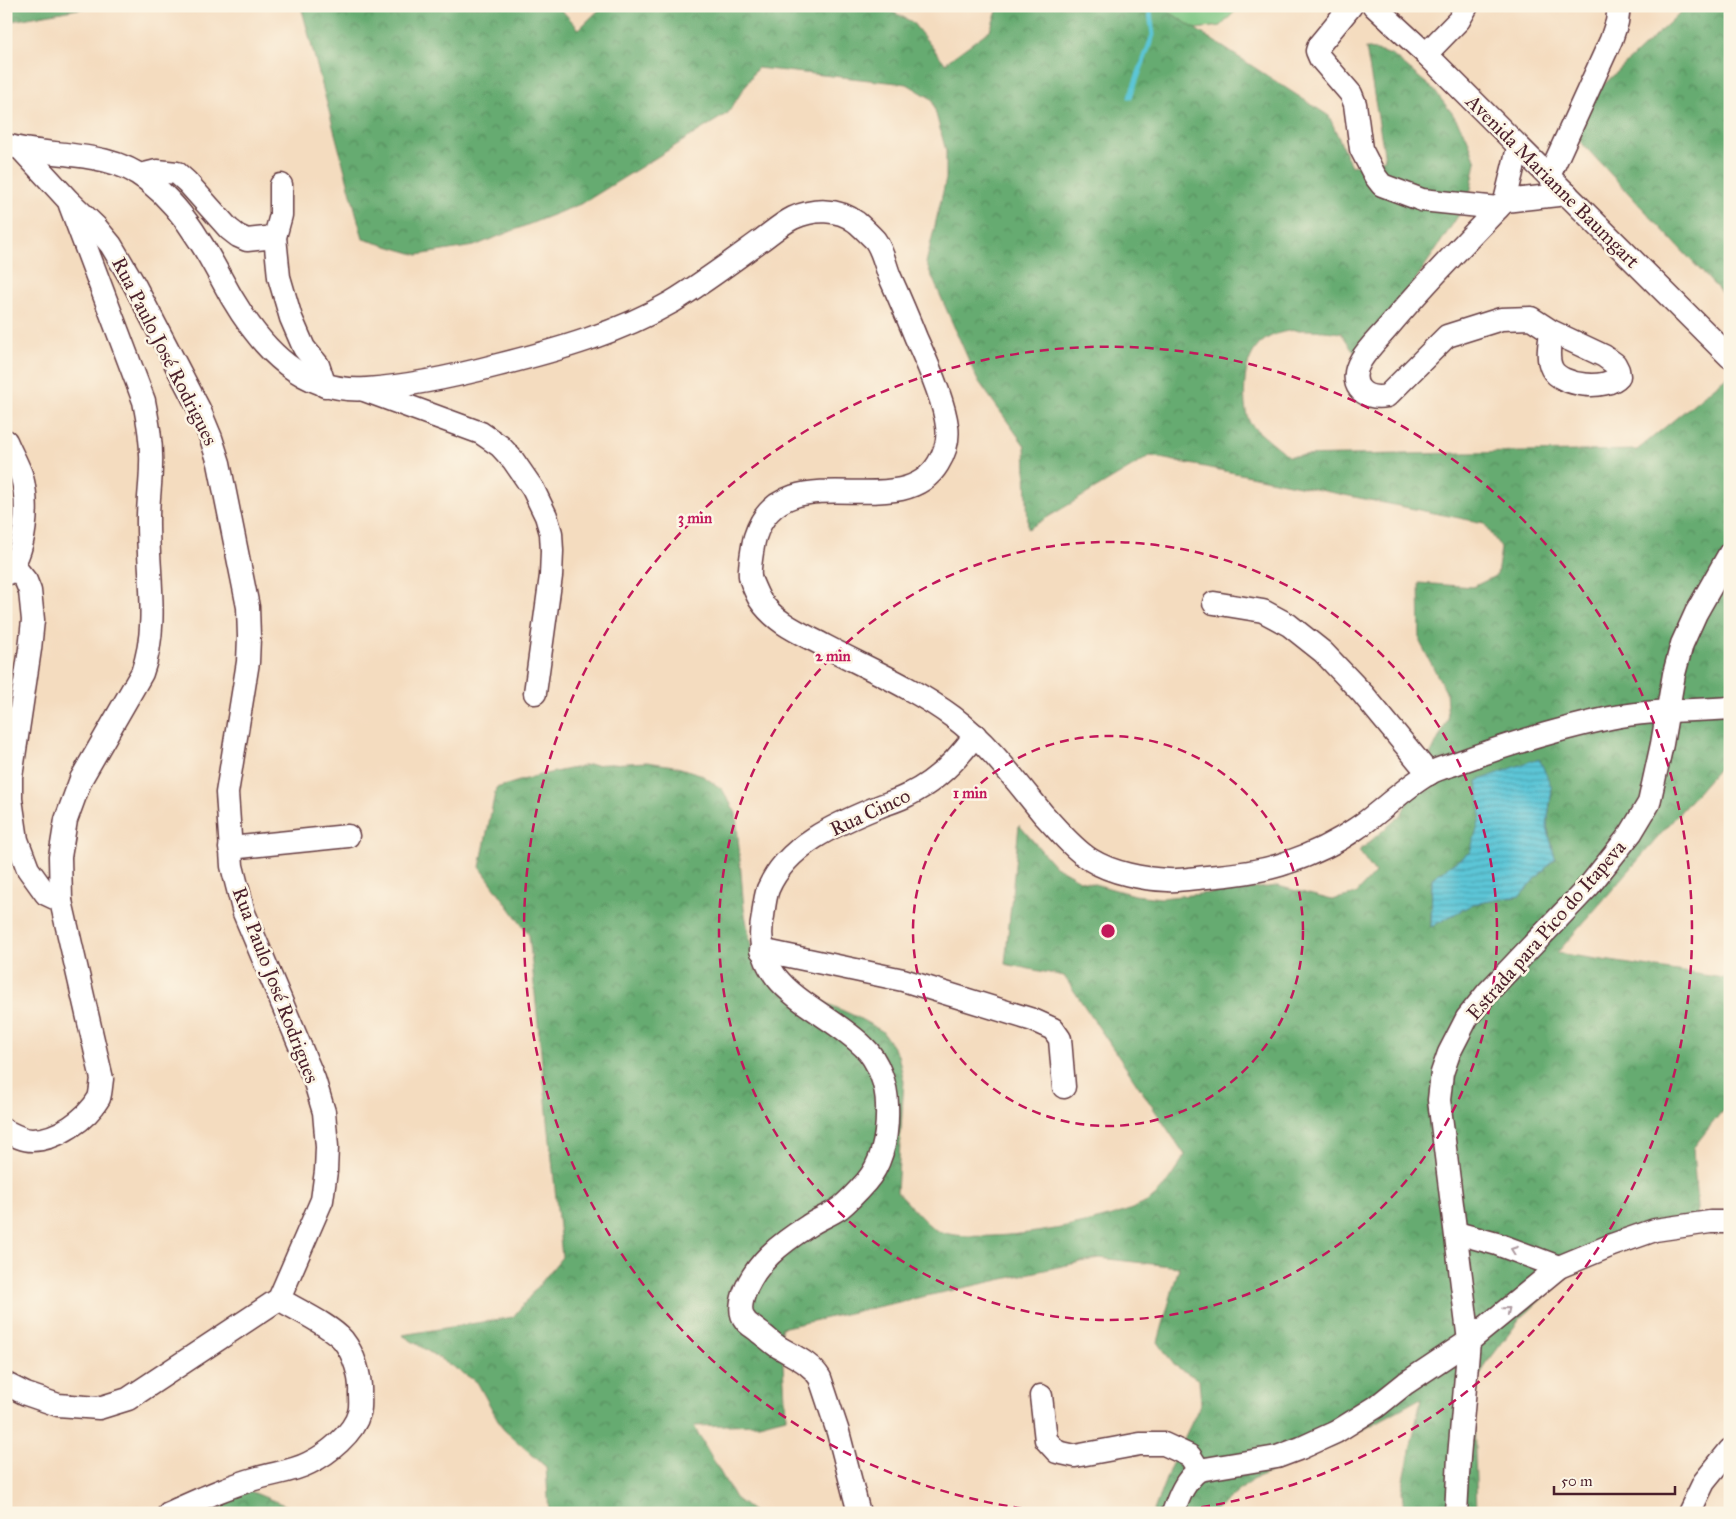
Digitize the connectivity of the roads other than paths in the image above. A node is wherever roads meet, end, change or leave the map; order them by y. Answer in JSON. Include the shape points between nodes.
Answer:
{"nodes":[{"id":1,"x":1351,"y":6,"type":"edge"},
{"id":2,"x":1374,"y":6,"type":"edge"},
{"id":3,"x":1467,"y":6,"type":"edge"},
{"id":4,"x":1619,"y":6,"type":"edge"},
{"id":5,"x":1426,"y":54,"type":"junction"},
{"id":6,"x":14,"y":147,"type":"edge"},
{"id":7,"x":1518,"y":148,"type":"junction"},
{"id":8,"x":141,"y":175,"type":"junction"},
{"id":9,"x":1549,"y":176,"type":"junction"},
{"id":10,"x":281,"y":185,"type":"dead end"},
{"id":11,"x":1567,"y":194,"type":"junction"},
{"id":12,"x":68,"y":200,"type":"junction"},
{"id":13,"x":1501,"y":205,"type":"junction"},
{"id":14,"x":275,"y":238,"type":"junction"},
{"id":15,"x":1551,"y":330,"type":"dead end"},
{"id":16,"x":1730,"y":357,"type":"edge"},
{"id":17,"x":325,"y":386,"type":"junction"},
{"id":18,"x":363,"y":390,"type":"junction"},
{"id":19,"x":6,"y":441,"type":"edge"},
{"id":20,"x":1730,"y":553,"type":"edge"},
{"id":21,"x":10,"y":570,"type":"edge"},
{"id":22,"x":1214,"y":603,"type":"dead end"},
{"id":23,"x":535,"y":693,"type":"dead end"},
{"id":24,"x":1730,"y":708,"type":"edge"},
{"id":25,"x":1667,"y":711,"type":"junction"},
{"id":26,"x":975,"y":735,"type":"junction"},
{"id":27,"x":1429,"y":774,"type":"junction"},
{"id":28,"x":348,"y":836,"type":"dead end"},
{"id":29,"x":230,"y":848,"type":"junction"},
{"id":30,"x":61,"y":901,"type":"junction"},
{"id":31,"x":762,"y":950,"type":"junction"},
{"id":32,"x":1064,"y":1087,"type":"dead end"},
{"id":33,"x":6,"y":1131,"type":"edge"},
{"id":34,"x":1730,"y":1222,"type":"edge"},
{"id":35,"x":1457,"y":1232,"type":"junction"},
{"id":36,"x":1560,"y":1267,"type":"junction"},
{"id":37,"x":279,"y":1299,"type":"junction"},
{"id":38,"x":1469,"y":1341,"type":"junction"},
{"id":39,"x":6,"y":1366,"type":"edge"},
{"id":40,"x":6,"y":1384,"type":"edge"},
{"id":41,"x":26,"y":1394,"type":"junction"},
{"id":42,"x":1041,"y":1396,"type":"dead end"},
{"id":43,"x":1730,"y":1450,"type":"edge"},
{"id":44,"x":1199,"y":1470,"type":"junction"},
{"id":45,"x":169,"y":1513,"type":"edge"},
{"id":46,"x":859,"y":1513,"type":"edge"},
{"id":47,"x":1173,"y":1513,"type":"edge"},
{"id":48,"x":1456,"y":1513,"type":"edge"},
{"id":49,"x":1689,"y":1513,"type":"edge"}],
"edges":[{"from":1,"to":13,"type":"street","via":[[1319,45],[1318,51],[1320,58],[1351,94],[1361,149],[1375,176],[1382,185],[1422,200]]},
{"from":2,"to":5,"type":"street","name":"Avenida Marianne Baumgart"},
{"from":3,"to":5,"type":"street","via":[[1459,20]]},
{"from":4,"to":9,"type":"street","via":[[1611,40]]},
{"from":5,"to":7,"type":"street","name":"Avenida Marianne Baumgart"},
{"from":6,"to":8,"type":"street","via":[[91,158]]},
{"from":6,"to":12,"type":"street","name":"Rua Paulo José Rodrigues"},
{"from":7,"to":9,"type":"street","name":"Avenida Marianne Baumgart"},
{"from":7,"to":13,"type":"street"},
{"from":8,"to":14,"type":"street","via":[[157,171],[177,174],[238,236],[247,240]]},
{"from":8,"to":17,"type":"street","via":[[170,201],[198,238],[252,330],[294,370]]},
{"from":9,"to":11,"type":"street","name":"Avenida Marianne Baumgart"},
{"from":10,"to":14,"type":"street","via":[[281,215]]},
{"from":11,"to":13,"type":"street"},
{"from":11,"to":16,"type":"street","name":"Avenida Marianne Baumgart"},
{"from":12,"to":29,"type":"street","name":"Rua Paulo José Rodrigues","via":[[96,227],[134,284],[198,409],[219,463],[248,607],[250,637],[227,793]]},
{"from":12,"to":30,"type":"street","via":[[144,401],[150,428],[151,622],[148,655],[142,673],[81,779],[66,820],[60,857]]},
{"from":13,"to":15,"type":"street","via":[[1405,307],[1361,360],[1355,382],[1367,396],[1387,396],[1448,336],[1501,319],[1531,318]]},
{"from":14,"to":17,"type":"street","via":[[278,277],[304,348],[321,370]]},
{"from":17,"to":18,"type":"street"},
{"from":18,"to":23,"type":"street","via":[[481,433],[500,446],[533,489],[551,532],[552,551]]},
{"from":18,"to":26,"type":"street","via":[[454,376],[599,336],[688,292],[791,219],[824,211],[839,212],[856,221],[880,248],[928,367],[945,416],[947,447],[930,475],[912,485],[893,491],[826,491],[782,500],[766,514],[754,538],[750,577],[758,598],[779,622],[933,702]]},
{"from":19,"to":21,"type":"street","via":[[22,476],[26,501],[20,551]]},
{"from":20,"to":25,"type":"street","name":"Estrada para Pico do Itapeva","via":[[1682,644]]},
{"from":21,"to":30,"type":"street","via":[[26,581],[32,620],[11,777],[17,840],[28,869],[46,894]]},
{"from":22,"to":27,"type":"street","via":[[1264,611],[1289,624],[1323,652],[1363,694]]},
{"from":24,"to":25,"type":"street"},
{"from":25,"to":27,"type":"street","via":[[1612,718],[1547,734]]},
{"from":25,"to":35,"type":"street","name":"Estrada para Pico do Itapeva","via":[[1650,803],[1631,833],[1589,886],[1487,993],[1467,1018],[1449,1053],[1442,1073],[1439,1100]]},
{"from":26,"to":27,"type":"street","via":[[1058,830],[1089,859],[1121,873],[1170,881],[1236,874],[1282,864],[1329,845]]},
{"from":26,"to":31,"type":"street","name":"Rua Cinco","via":[[943,771],[923,786],[829,829],[784,862],[768,890],[760,937]]},
{"from":28,"to":29,"type":"street"},
{"from":29,"to":37,"type":"street","name":"Rua Paulo José Rodrigues","via":[[244,913],[314,1079],[324,1112],[326,1155],[322,1200]]},
{"from":30,"to":33,"type":"street","via":[[102,1079],[100,1096],[88,1112],[53,1136],[31,1140]]},
{"from":31,"to":32,"type":"street","via":[[903,980],[1053,1029],[1060,1040]]},
{"from":31,"to":46,"type":"street","via":[[770,970],[796,998],[865,1048],[876,1063],[887,1101],[888,1126],[882,1154],[873,1173],[840,1207],[775,1248],[752,1275],[744,1291],[741,1309],[745,1320],[805,1362],[820,1378]]},
{"from":34,"to":36,"type":"street","via":[[1655,1230]]},
{"from":36,"to":35,"type":"street","one_way":true},
{"from":35,"to":38,"type":"street","name":"Estrada para Pico do Itapeva"},
{"from":38,"to":36,"type":"street","one_way":true},
{"from":37,"to":41,"type":"street","via":[[128,1399],[99,1408],[58,1405]]},
{"from":37,"to":45,"type":"street","via":[[332,1331],[352,1354],[360,1388],[360,1412],[355,1423],[349,1434],[309,1463],[258,1478]]},
{"from":38,"to":44,"type":"street","via":[[1336,1432],[1276,1457]]},
{"from":38,"to":48,"type":"street","name":"Estrada para Pico do Itapeva"},
{"from":39,"to":41,"type":"street"},
{"from":40,"to":41,"type":"street"},
{"from":42,"to":44,"type":"street","via":[[1046,1440],[1057,1452],[1075,1456],[1140,1444],[1164,1444],[1190,1456]]},
{"from":43,"to":49,"type":"street","via":[[1704,1482]]},
{"from":44,"to":47,"type":"street","via":[[1183,1489]]}]}
